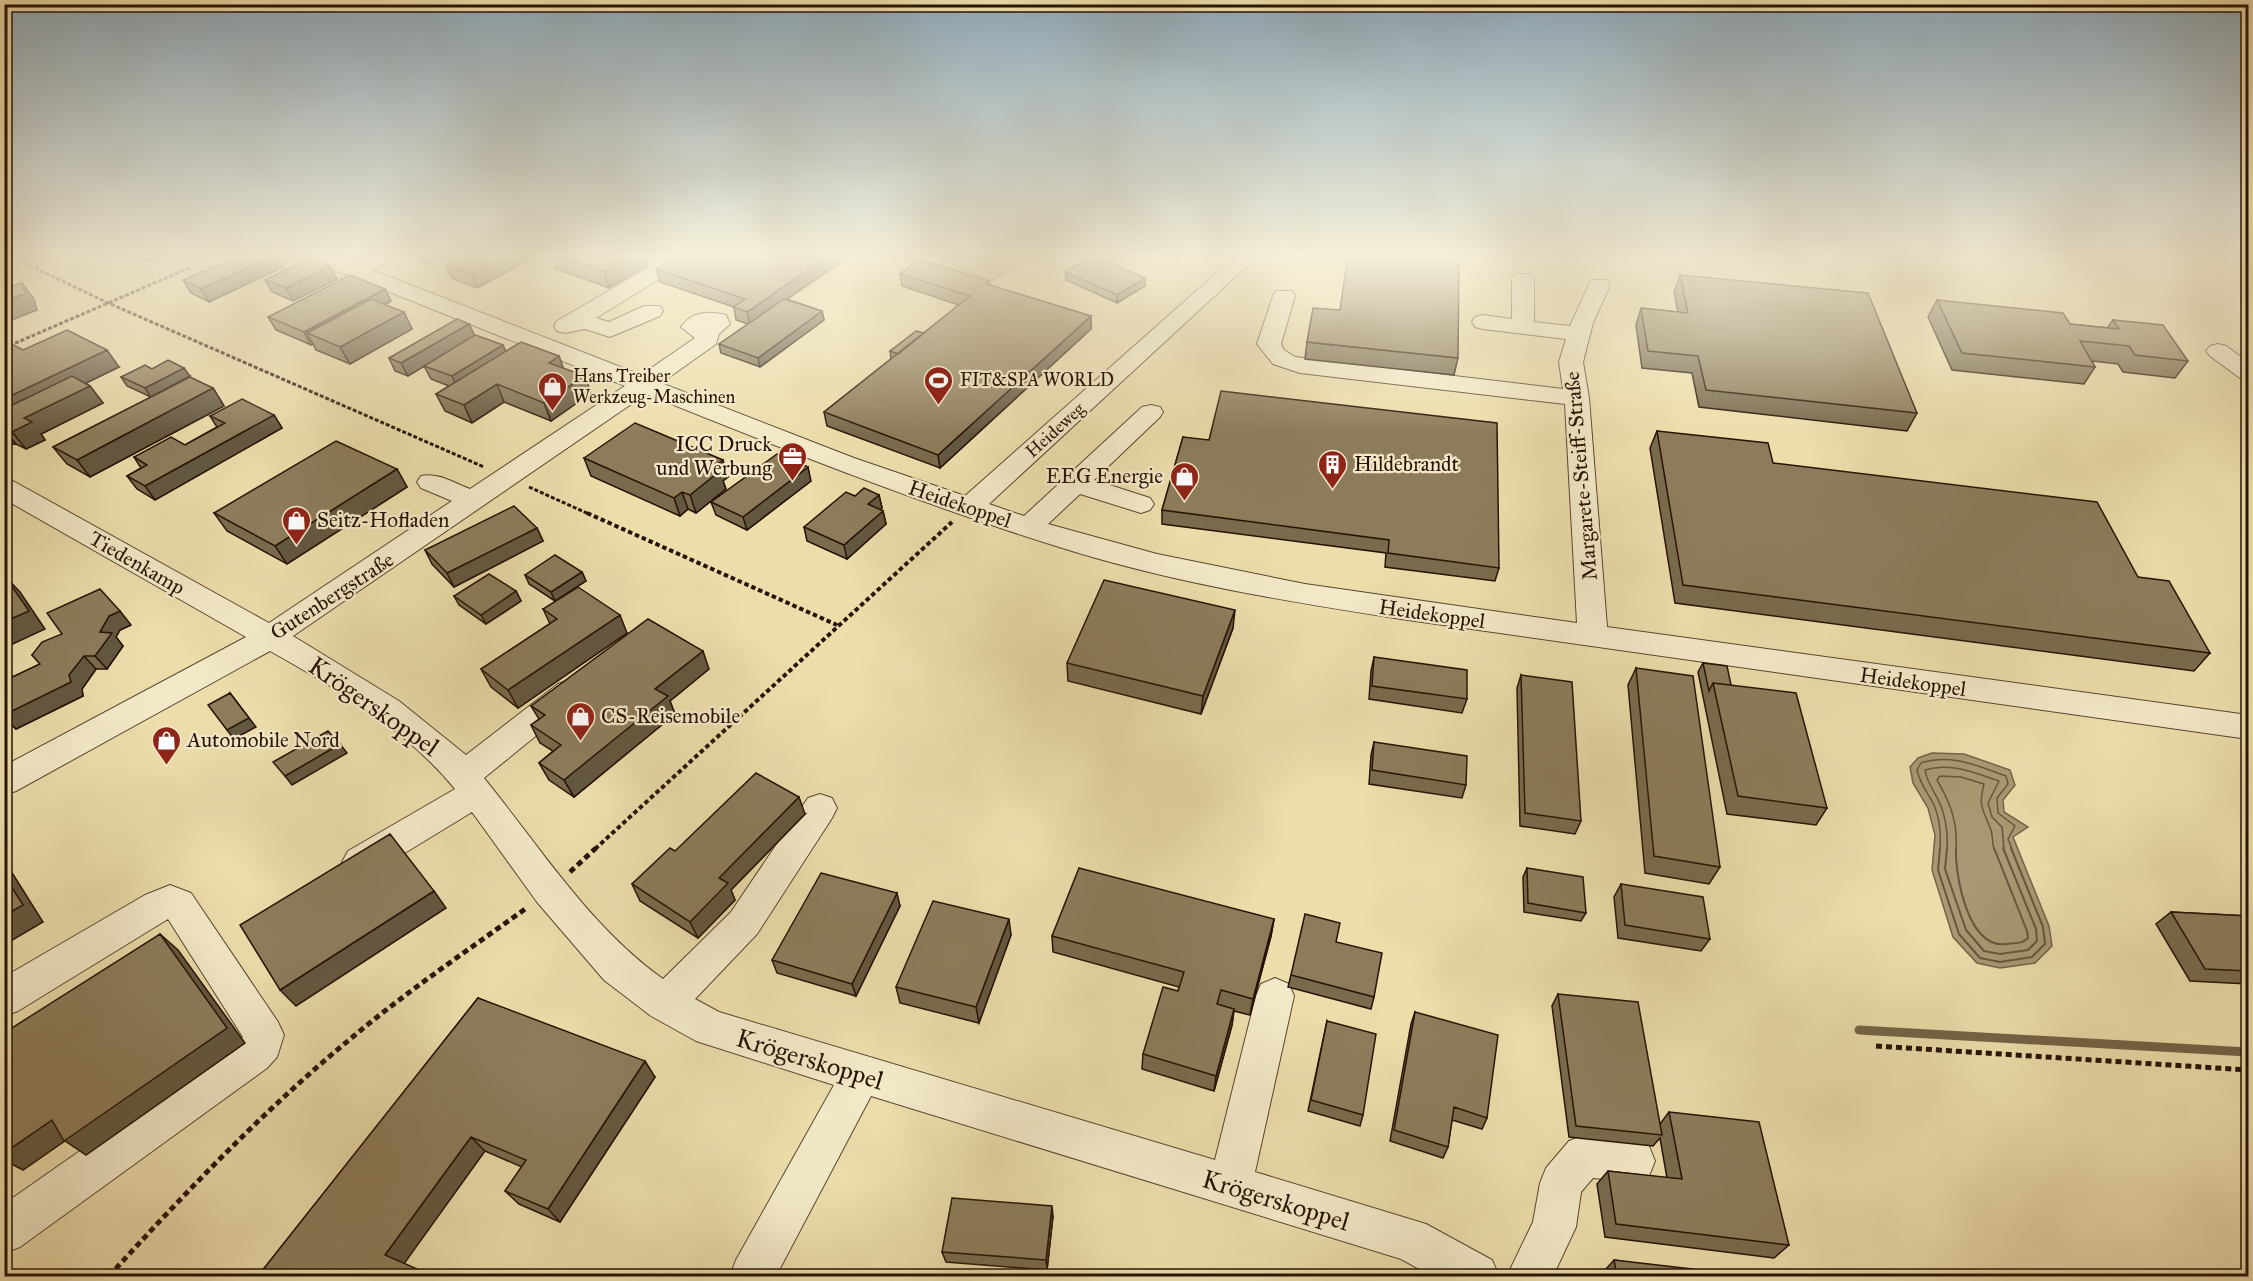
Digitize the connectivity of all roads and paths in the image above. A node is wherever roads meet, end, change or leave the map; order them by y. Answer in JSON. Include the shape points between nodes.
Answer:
{"nodes":[{"id":1,"x":78,"y":315,"type":"edge"},
{"id":2,"x":135,"y":315,"type":"edge"},
{"id":3,"x":465,"y":315,"type":"edge"},
{"id":4,"x":585,"y":315,"type":"edge"},
{"id":5,"x":644,"y":315,"type":"edge"},
{"id":6,"x":1183,"y":315,"type":"edge"},
{"id":7,"x":1278,"y":315,"type":"edge"},
{"id":8,"x":1523,"y":315,"type":"edge"},
{"id":9,"x":1587,"y":315,"type":"edge"},
{"id":10,"x":1483,"y":322,"type":"dead end"},
{"id":11,"x":569,"y":324,"type":"junction"},
{"id":12,"x":1523,"y":327,"type":"junction"},
{"id":13,"x":708,"y":332,"type":"dead end"},
{"id":14,"x":1579,"y":334,"type":"junction"},
{"id":15,"x":537,"y":343,"type":"junction"},
{"id":16,"x":4,"y":348,"type":"edge"},
{"id":17,"x":2218,"y":351,"type":"dead end"},
{"id":18,"x":2248,"y":373,"type":"edge"},
{"id":19,"x":643,"y":385,"type":"junction"},
{"id":20,"x":1577,"y":398,"type":"junction"},
{"id":21,"x":1151,"y":411,"type":"dead end"},
{"id":22,"x":508,"y":478,"type":"junction"},
{"id":23,"x":430,"y":482,"type":"dead end"},
{"id":24,"x":1074,"y":483,"type":"junction"},
{"id":25,"x":4,"y":488,"type":"edge"},
{"id":26,"x":474,"y":501,"type":"junction"},
{"id":27,"x":1141,"y":504,"type":"dead end"},
{"id":28,"x":968,"y":508,"type":"junction"},
{"id":29,"x":1028,"y":528,"type":"junction"},
{"id":30,"x":838,"y":625,"type":"dead end"},
{"id":31,"x":1593,"y":636,"type":"junction"},
{"id":32,"x":269,"y":638,"type":"junction"},
{"id":33,"x":590,"y":676,"type":"edge"},
{"id":34,"x":2248,"y":727,"type":"edge"},
{"id":35,"x":4,"y":782,"type":"edge"},
{"id":36,"x":469,"y":784,"type":"junction"},
{"id":37,"x":820,"y":808,"type":"dead end"},
{"id":38,"x":333,"y":878,"type":"edge"},
{"id":39,"x":1275,"y":996,"type":"dead end"},
{"id":40,"x":4,"y":998,"type":"edge"},
{"id":41,"x":665,"y":1003,"type":"junction"},
{"id":42,"x":1876,"y":1046,"type":"dead end"},
{"id":43,"x":2248,"y":1070,"type":"edge"},
{"id":44,"x":861,"y":1076,"type":"junction"},
{"id":45,"x":1634,"y":1161,"type":"dead end"},
{"id":46,"x":1230,"y":1186,"type":"junction"},
{"id":47,"x":4,"y":1231,"type":"edge"},
{"id":48,"x":752,"y":1276,"type":"edge"},
{"id":49,"x":1476,"y":1276,"type":"edge"},
{"id":50,"x":1529,"y":1276,"type":"edge"}],
"edges":[{"from":1,"to":16,"type":"path"},
{"from":2,"to":22,"type":"path"},
{"from":3,"to":15,"type":"street","name":"Heidekoppel"},
{"from":4,"to":11,"type":"street"},
{"from":5,"to":11,"type":"street","via":[[610,330],[587,322]]},
{"from":6,"to":28,"type":"street","name":"Heideweg"},
{"from":7,"to":20,"type":"street","via":[[1269,344],[1271,351],[1288,363]]},
{"from":8,"to":12,"type":"street"},
{"from":9,"to":14,"type":"street","name":"Margarete-Steiff-Straße"},
{"from":10,"to":12,"type":"street"},
{"from":11,"to":15,"type":"street"},
{"from":12,"to":14,"type":"street"},
{"from":13,"to":19,"type":"street","name":"Gutenbergstraße","via":[[708,339]]},
{"from":14,"to":20,"type":"street","name":"Margarete-Steiff-Straße","via":[[1571,362]]},
{"from":15,"to":19,"type":"street","name":"Heidekoppel"},
{"from":17,"to":18,"type":"street"},
{"from":19,"to":22,"type":"street","name":"Gutenbergstraße"},
{"from":19,"to":28,"type":"street","name":"Heidekoppel"},
{"from":20,"to":31,"type":"street","name":"Margarete-Steiff-Straße"},
{"from":21,"to":24,"type":"street"},
{"from":22,"to":26,"type":"street","name":"Gutenbergstraße"},
{"from":22,"to":30,"type":"path"},
{"from":23,"to":26,"type":"street"},
{"from":24,"to":27,"type":"street"},
{"from":24,"to":29,"type":"street"},
{"from":25,"to":32,"type":"street","name":"Tiedenkamp"},
{"from":26,"to":32,"type":"street","name":"Gutenbergstraße"},
{"from":28,"to":29,"type":"street","name":"Heidekoppel"},
{"from":29,"to":31,"type":"street","name":"Heidekoppel","via":[[1157,564],[1305,594]]},
{"from":31,"to":34,"type":"street","name":"Heidekoppel"},
{"from":32,"to":35,"type":"street","name":"Gutenbergstraße"},
{"from":32,"to":36,"type":"street","name":"Krögerskoppel","via":[[388,709],[450,759]]},
{"from":33,"to":36,"type":"street"},
{"from":36,"to":38,"type":"street"},
{"from":36,"to":41,"type":"street","name":"Krögerskoppel","via":[[550,891],[617,968]]},
{"from":37,"to":41,"type":"street","via":[[744,923]]},
{"from":39,"to":46,"type":"street"},
{"from":40,"to":47,"type":"street","via":[[170,901],[178,904],[264,1035],[263,1044],[253,1055]]},
{"from":41,"to":44,"type":"street","name":"Krögerskoppel","via":[[710,1028]]},
{"from":42,"to":43,"type":"path"},
{"from":44,"to":46,"type":"street","name":"Krögerskoppel"},
{"from":44,"to":48,"type":"street"},
{"from":45,"to":50,"type":"street","via":[[1584,1156],[1561,1183],[1554,1227]]},
{"from":46,"to":49,"type":"street","name":"Krögerskoppel","via":[[1410,1240]]}]}
